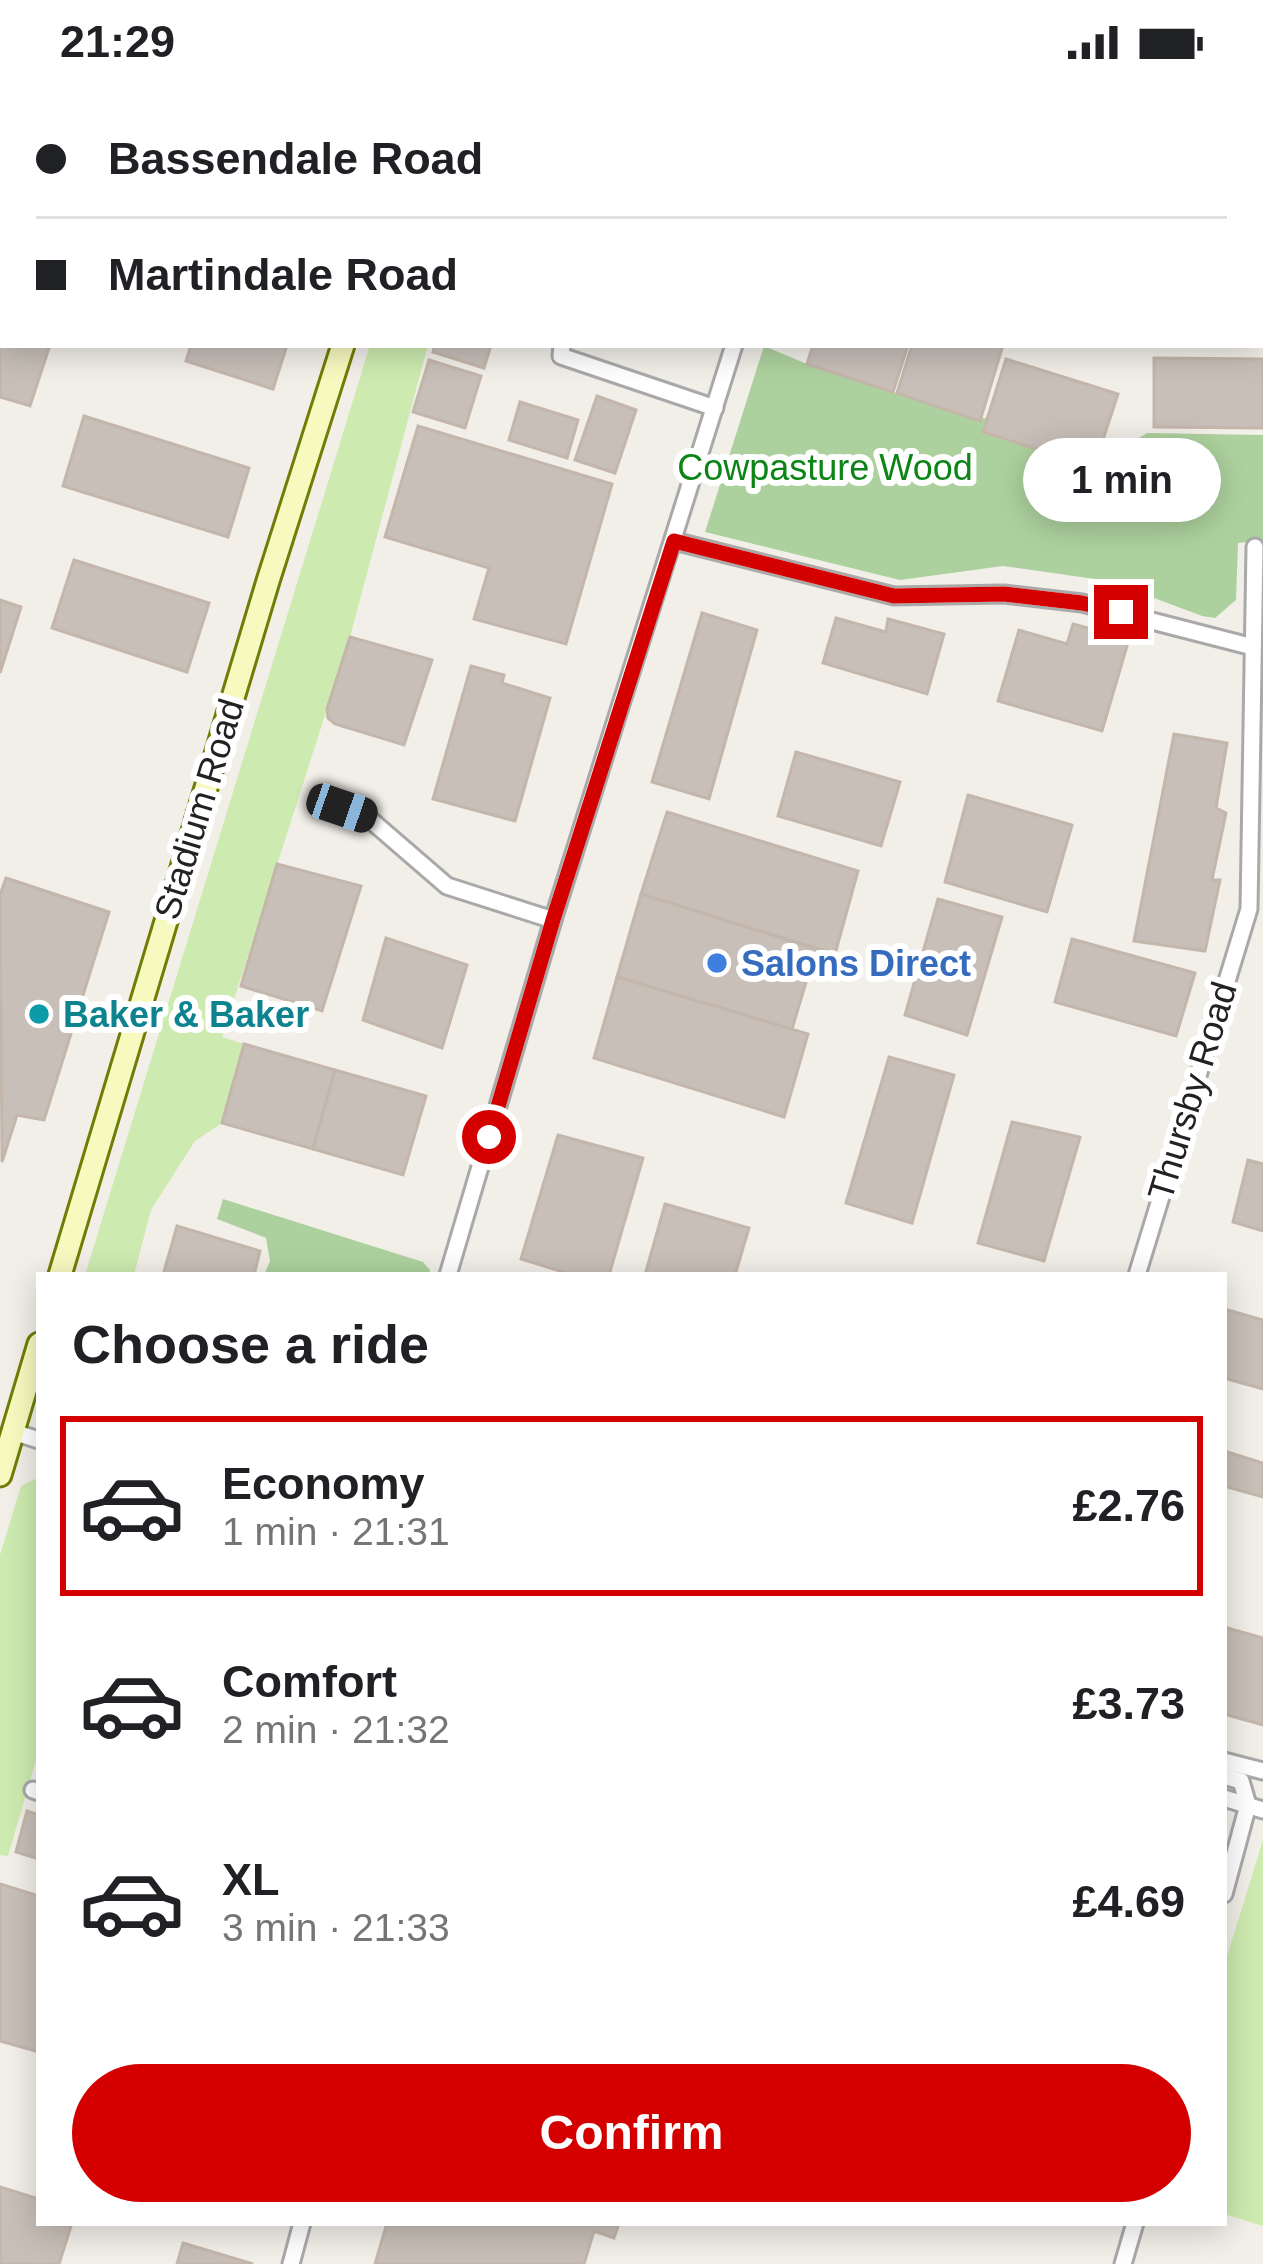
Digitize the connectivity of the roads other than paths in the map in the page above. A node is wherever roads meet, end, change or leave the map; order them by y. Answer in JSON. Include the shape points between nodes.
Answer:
{"nodes":[{"id":1,"x":342,"y":348,"type":"edge"},
{"id":2,"x":562,"y":348,"type":"edge"},
{"id":3,"x":733,"y":348,"type":"edge"},
{"id":4,"x":715,"y":408,"type":"junction"},
{"id":5,"x":674,"y":541,"type":"junction"},
{"id":6,"x":1255,"y":547,"type":"dead end"},
{"id":7,"x":1252,"y":647,"type":"junction"},
{"id":8,"x":318,"y":799,"type":"dead end"},
{"id":9,"x":553,"y":920,"type":"junction"},
{"id":10,"x":61,"y":1272,"type":"edge"},
{"id":11,"x":449,"y":1272,"type":"edge"},
{"id":12,"x":1138,"y":1272,"type":"edge"},
{"id":13,"x":36,"y":1354,"type":"edge"},
{"id":14,"x":13,"y":1432,"type":"junction"},
{"id":15,"x":36,"y":1439,"type":"edge"},
{"id":16,"x":0,"y":1475,"type":"edge"},
{"id":17,"x":1227,"y":1761,"type":"edge"},
{"id":18,"x":1263,"y":1772,"type":"edge"},
{"id":19,"x":1227,"y":1777,"type":"edge"},
{"id":20,"x":1227,"y":1799,"type":"edge"},
{"id":21,"x":1256,"y":1808,"type":"edge"},
{"id":22,"x":1227,"y":1886,"type":"edge"},
{"id":23,"x":301,"y":2226,"type":"edge"},
{"id":24,"x":1134,"y":2226,"type":"edge"},
{"id":25,"x":291,"y":2264,"type":"edge"},
{"id":26,"x":1123,"y":2264,"type":"edge"}],
"edges":[{"from":1,"to":10,"type":"street","name":"Stadium Road"},
{"from":2,"to":4,"type":"street","via":[[562,356]]},
{"from":3,"to":4,"type":"street"},
{"from":4,"to":5,"type":"street"},
{"from":5,"to":7,"type":"street","via":[[894,596],[1004,594],[1082,603]]},
{"from":5,"to":9,"type":"street"},
{"from":6,"to":7,"type":"street","name":"Thursby Road"},
{"from":7,"to":12,"type":"street","name":"Thursby Road","via":[[1249,909]]},
{"from":8,"to":9,"type":"street","via":[[366,816],[447,886]]},
{"from":9,"to":11,"type":"street"},
{"from":13,"to":14,"type":"street"},
{"from":14,"to":15,"type":"street"},
{"from":14,"to":16,"type":"street"},
{"from":17,"to":18,"type":"street"},
{"from":19,"to":21,"type":"street","via":[[1241,1781]]},
{"from":20,"to":21,"type":"street"},
{"from":21,"to":22,"type":"street"},
{"from":23,"to":25,"type":"street"},
{"from":24,"to":26,"type":"street"}]}
